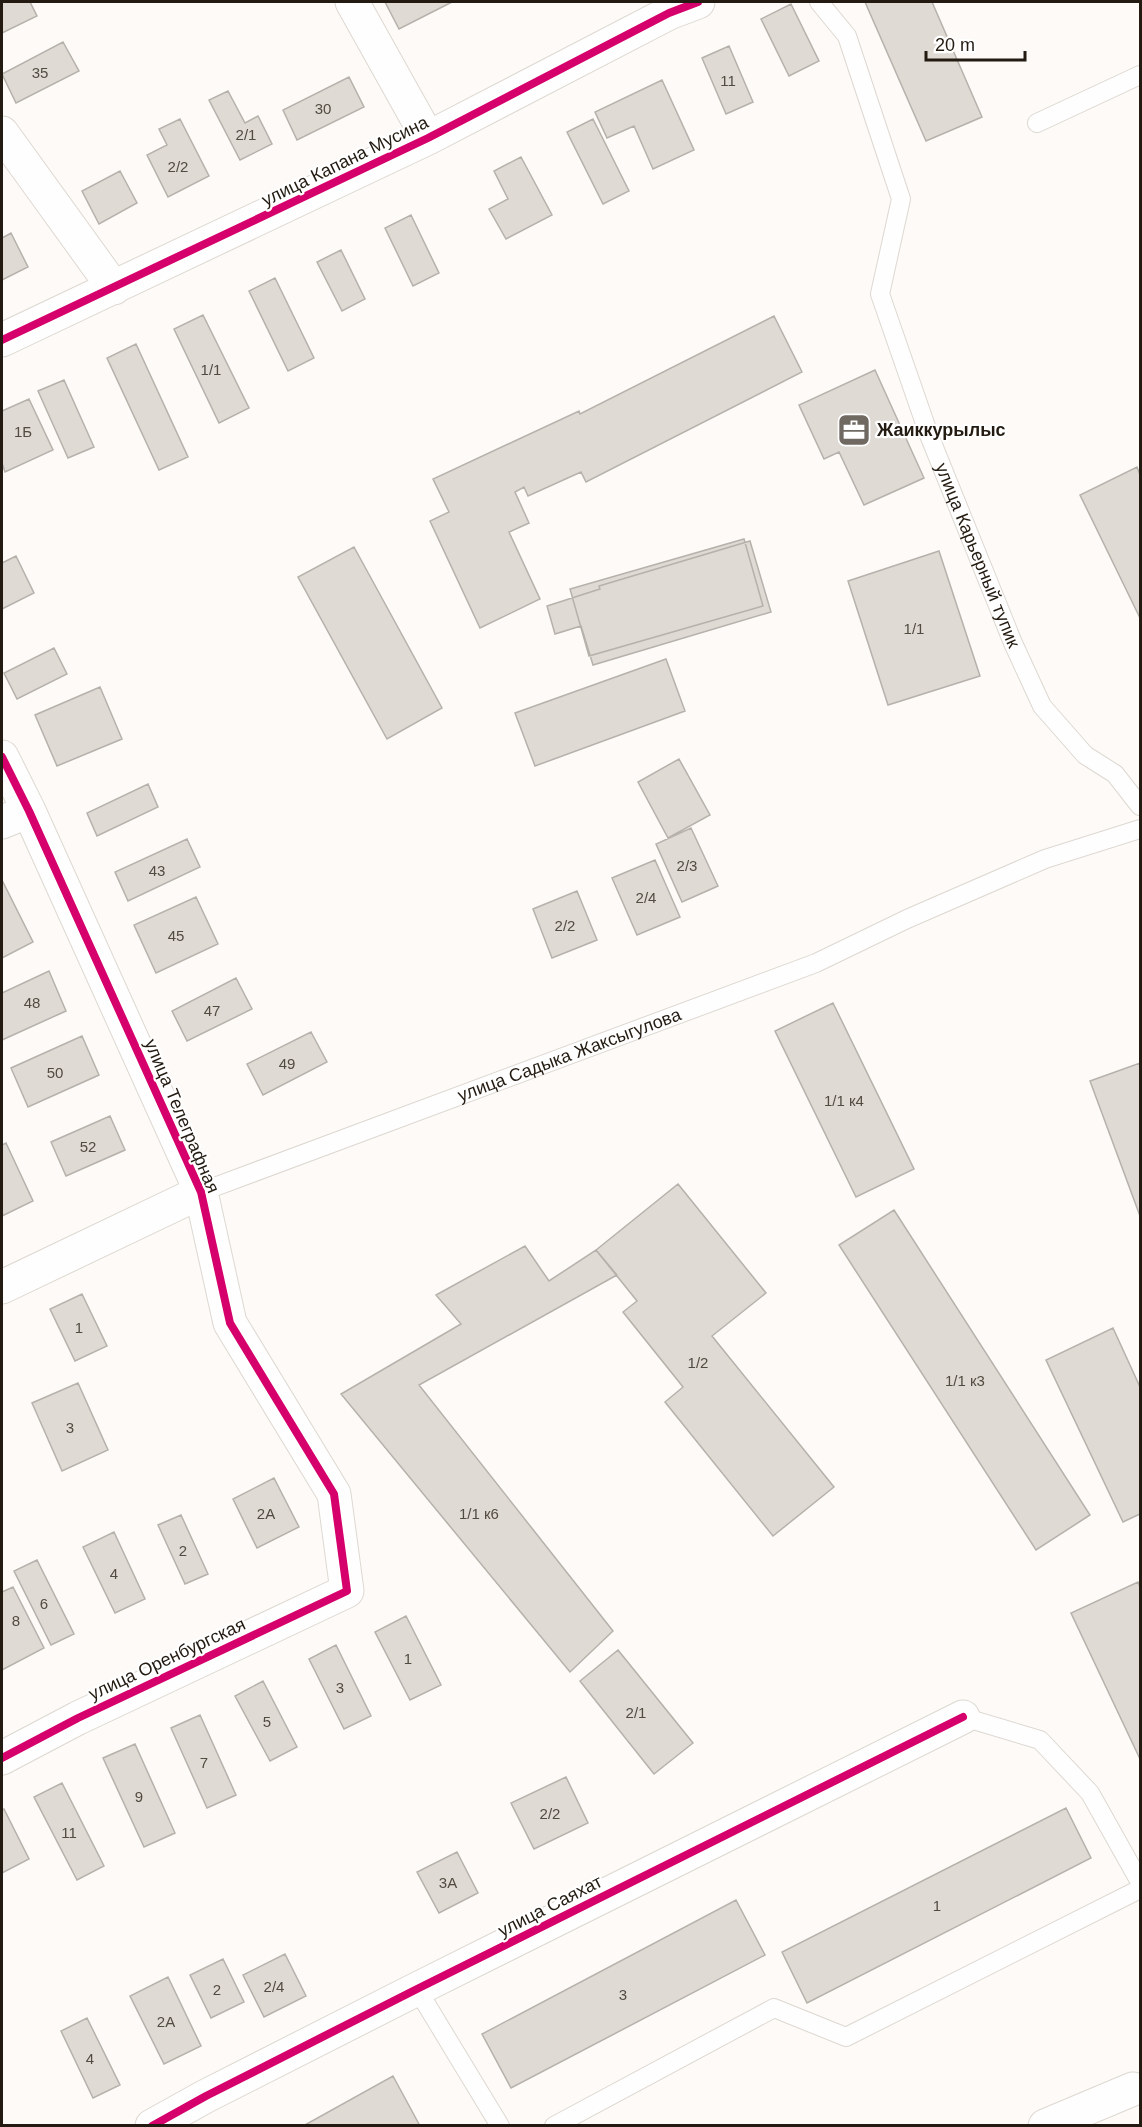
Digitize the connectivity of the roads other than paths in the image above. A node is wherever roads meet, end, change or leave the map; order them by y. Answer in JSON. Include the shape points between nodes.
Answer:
{"nodes":[{"id":1,"x":352,"y":2,"type":"edge"},
{"id":2,"x":819,"y":2,"type":"edge"},
{"id":3,"x":677,"y":5,"type":"edge"},
{"id":4,"x":1140,"y":75,"type":"edge"},
{"id":5,"x":1037,"y":123,"type":"dead end"},
{"id":6,"x":2,"y":133,"type":"edge"},
{"id":7,"x":428,"y":138,"type":"junction"},
{"id":8,"x":114,"y":288,"type":"junction"},
{"id":9,"x":2,"y":340,"type":"edge"},
{"id":10,"x":2,"y":757,"type":"edge"},
{"id":11,"x":1140,"y":806,"type":"edge"},
{"id":12,"x":15,"y":816,"type":"edge"},
{"id":13,"x":1140,"y":829,"type":"edge"},
{"id":14,"x":201,"y":1192,"type":"junction"},
{"id":15,"x":2,"y":1287,"type":"edge"},
{"id":16,"x":346,"y":1591,"type":"joint"},
{"id":17,"x":963,"y":1717,"type":"joint"},
{"id":18,"x":2,"y":1758,"type":"edge"},
{"id":19,"x":1140,"y":1882,"type":"edge"},
{"id":20,"x":1140,"y":1889,"type":"edge"},
{"id":21,"x":417,"y":1989,"type":"junction"},
{"id":22,"x":1133,"y":2089,"type":"dead end"},
{"id":23,"x":172,"y":2121,"type":"edge"},
{"id":24,"x":500,"y":2126,"type":"edge"},
{"id":25,"x":554,"y":2126,"type":"edge"},
{"id":26,"x":1045,"y":2126,"type":"edge"}],
"edges":[{"from":1,"to":7,"type":"street"},
{"from":2,"to":11,"type":"lane","name":"улица Карьерный тупик","via":[[847,36],[901,199],[880,294],[938,457],[1042,706],[1085,754],[1115,774]]},
{"from":3,"to":7,"type":"street","name":"улица Капана Мусина"},
{"from":4,"to":5,"type":"lane"},
{"from":6,"to":8,"type":"street"},
{"from":7,"to":8,"type":"street","name":"улица Капана Мусина"},
{"from":8,"to":9,"type":"street","name":"улица Капана Мусина"},
{"from":10,"to":12,"type":"street","name":"улица Телеграфная"},
{"from":12,"to":14,"type":"street","name":"улица Телеграфная"},
{"from":13,"to":14,"type":"lane","name":"улица Садыка Жаксыгулова","via":[[1045,859],[816,963]]},
{"from":14,"to":15,"type":"street","name":"улица Садыка Жаксыгулова"},
{"from":14,"to":16,"type":"street","name":"улица Телеграфная","via":[[230,1323],[334,1494]]},
{"from":16,"to":18,"type":"street","name":"улица Оренбургская"},
{"from":17,"to":19,"type":"lane","via":[[1040,1740],[1090,1793]]},
{"from":17,"to":21,"type":"street","name":"улица Саяхат"},
{"from":20,"to":25,"type":"lane","via":[[846,2037],[774,2008]]},
{"from":21,"to":23,"type":"street","name":"улица Саяхат"},
{"from":21,"to":24,"type":"lane"},
{"from":22,"to":26,"type":"street"}]}
